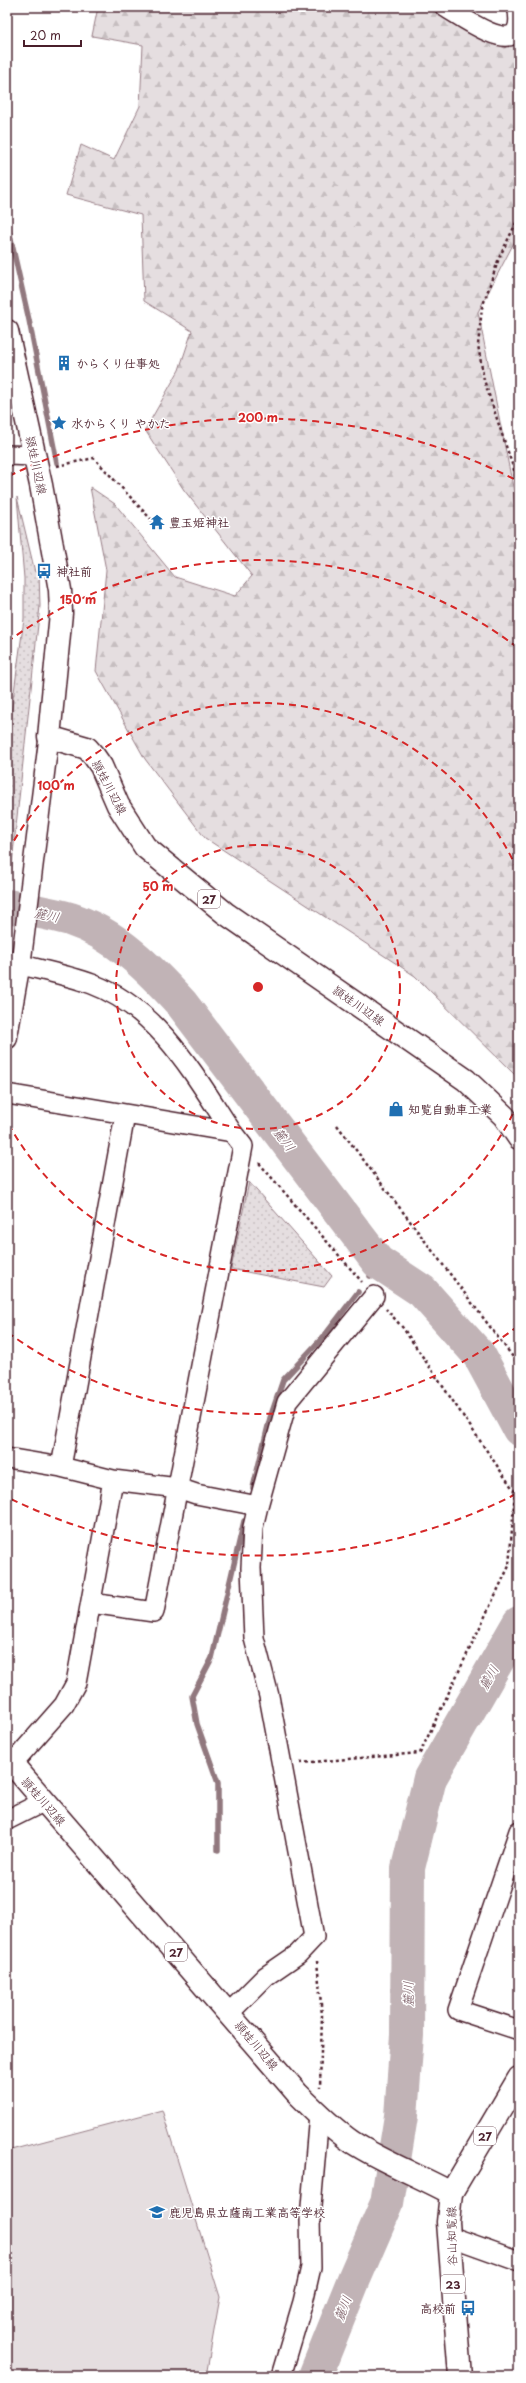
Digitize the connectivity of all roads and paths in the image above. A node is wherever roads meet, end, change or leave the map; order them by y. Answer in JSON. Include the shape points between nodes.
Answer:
{"nodes":[{"id":1,"x":445,"y":7,"type":"edge"},
{"id":2,"x":517,"y":7,"type":"edge"},
{"id":3,"x":519,"y":217,"type":"edge"},
{"id":4,"x":7,"y":331,"type":"edge"},
{"id":5,"x":7,"y":455,"type":"edge"},
{"id":6,"x":43,"y":462,"type":"junction"},
{"id":7,"x":519,"y":485,"type":"edge"},
{"id":8,"x":160,"y":529,"type":"dead end"},
{"id":9,"x":49,"y":737,"type":"junction"},
{"id":10,"x":16,"y":960,"type":"edge"},
{"id":11,"x":7,"y":1038,"type":"edge"},
{"id":12,"x":7,"y":1094,"type":"edge"},
{"id":13,"x":125,"y":1115,"type":"junction"},
{"id":14,"x":337,"y":1125,"type":"dead end"},
{"id":15,"x":519,"y":1138,"type":"edge"},
{"id":16,"x":238,"y":1139,"type":"junction"},
{"id":17,"x":374,"y":1296,"type":"junction"},
{"id":18,"x":519,"y":1365,"type":"edge"},
{"id":19,"x":7,"y":1458,"type":"edge"},
{"id":20,"x":61,"y":1467,"type":"junction"},
{"id":21,"x":113,"y":1480,"type":"junction"},
{"id":22,"x":178,"y":1488,"type":"junction"},
{"id":23,"x":258,"y":1506,"type":"junction"},
{"id":24,"x":91,"y":1603,"type":"junction"},
{"id":25,"x":9,"y":1761,"type":"edge"},
{"id":26,"x":280,"y":1765,"type":"junction"},
{"id":27,"x":45,"y":1801,"type":"junction"},
{"id":28,"x":7,"y":1820,"type":"edge"},
{"id":29,"x":519,"y":1831,"type":"edge"},
{"id":30,"x":314,"y":1937,"type":"junction"},
{"id":31,"x":229,"y":2013,"type":"junction"},
{"id":32,"x":519,"y":2030,"type":"edge"},
{"id":33,"x":519,"y":2078,"type":"edge"},
{"id":34,"x":319,"y":2114,"type":"junction"},
{"id":35,"x":451,"y":2193,"type":"junction"},
{"id":36,"x":449,"y":2236,"type":"junction"},
{"id":37,"x":519,"y":2261,"type":"edge"},
{"id":38,"x":281,"y":2376,"type":"edge"},
{"id":39,"x":460,"y":2376,"type":"edge"}],
"edges":[{"from":1,"to":2,"type":"street","via":[[483,30],[505,38],[513,36],[518,29]]},
{"from":3,"to":7,"type":"path","via":[[499,258],[482,308],[478,345],[484,380]]},
{"from":4,"to":6,"type":"main road","name":"頴娃川辺線"},
{"from":5,"to":6,"type":"street"},
{"from":6,"to":8,"type":"path","via":[[94,458]]},
{"from":6,"to":9,"type":"main road","name":"頴娃川辺線","via":[[57,561],[61,613]]},
{"from":9,"to":10,"type":"street","via":[[31,884]]},
{"from":9,"to":15,"type":"main road","name":"頴娃川辺線","number":"27","via":[[87,748],[101,766],[118,805],[146,847],[226,913],[466,1080],[504,1116]]},
{"from":10,"to":11,"type":"street"},
{"from":10,"to":16,"type":"street","via":[[93,984],[126,1001],[149,1019],[189,1066]]},
{"from":12,"to":13,"type":"street"},
{"from":13,"to":16,"type":"street"},
{"from":13,"to":20,"type":"street"},
{"from":14,"to":18,"type":"path"},
{"from":16,"to":17,"type":"path"},
{"from":16,"to":22,"type":"street"},
{"from":17,"to":23,"type":"street","via":[[287,1402]]},
{"from":17,"to":26,"type":"path","via":[[403,1328],[515,1492],[509,1566],[420,1753]]},
{"from":19,"to":20,"type":"street"},
{"from":20,"to":21,"type":"street"},
{"from":21,"to":22,"type":"street"},
{"from":21,"to":24,"type":"street"},
{"from":22,"to":23,"type":"street"},
{"from":22,"to":24,"type":"street","via":[[154,1612]]},
{"from":23,"to":26,"type":"street","via":[[253,1527],[251,1568],[254,1638],[268,1696]]},
{"from":24,"to":25,"type":"street","via":[[76,1683],[64,1705]]},
{"from":25,"to":27,"type":"main road","name":"頴娃川辺線","number":"27"},
{"from":26,"to":30,"type":"street"},
{"from":27,"to":28,"type":"street"},
{"from":27,"to":31,"type":"main road","name":"頴娃川辺線","number":"27"},
{"from":29,"to":32,"type":"street","via":[[458,2010]]},
{"from":30,"to":31,"type":"street","via":[[298,1954],[266,1976]]},
{"from":30,"to":34,"type":"path","via":[[322,2015]]},
{"from":31,"to":34,"type":"main road","name":"頴娃川辺線","number":"27","via":[[297,2093]]},
{"from":33,"to":35,"type":"main road","number":"27"},
{"from":34,"to":35,"type":"main road","name":"頴娃川辺線","number":"27","via":[[351,2141]]},
{"from":34,"to":38,"type":"street","via":[[310,2218],[311,2267]]},
{"from":35,"to":36,"type":"main road","name":"谷山知覧線","number":"23"},
{"from":36,"to":37,"type":"street"},
{"from":36,"to":39,"type":"main road","name":"谷山知覧線","number":"23"}]}
